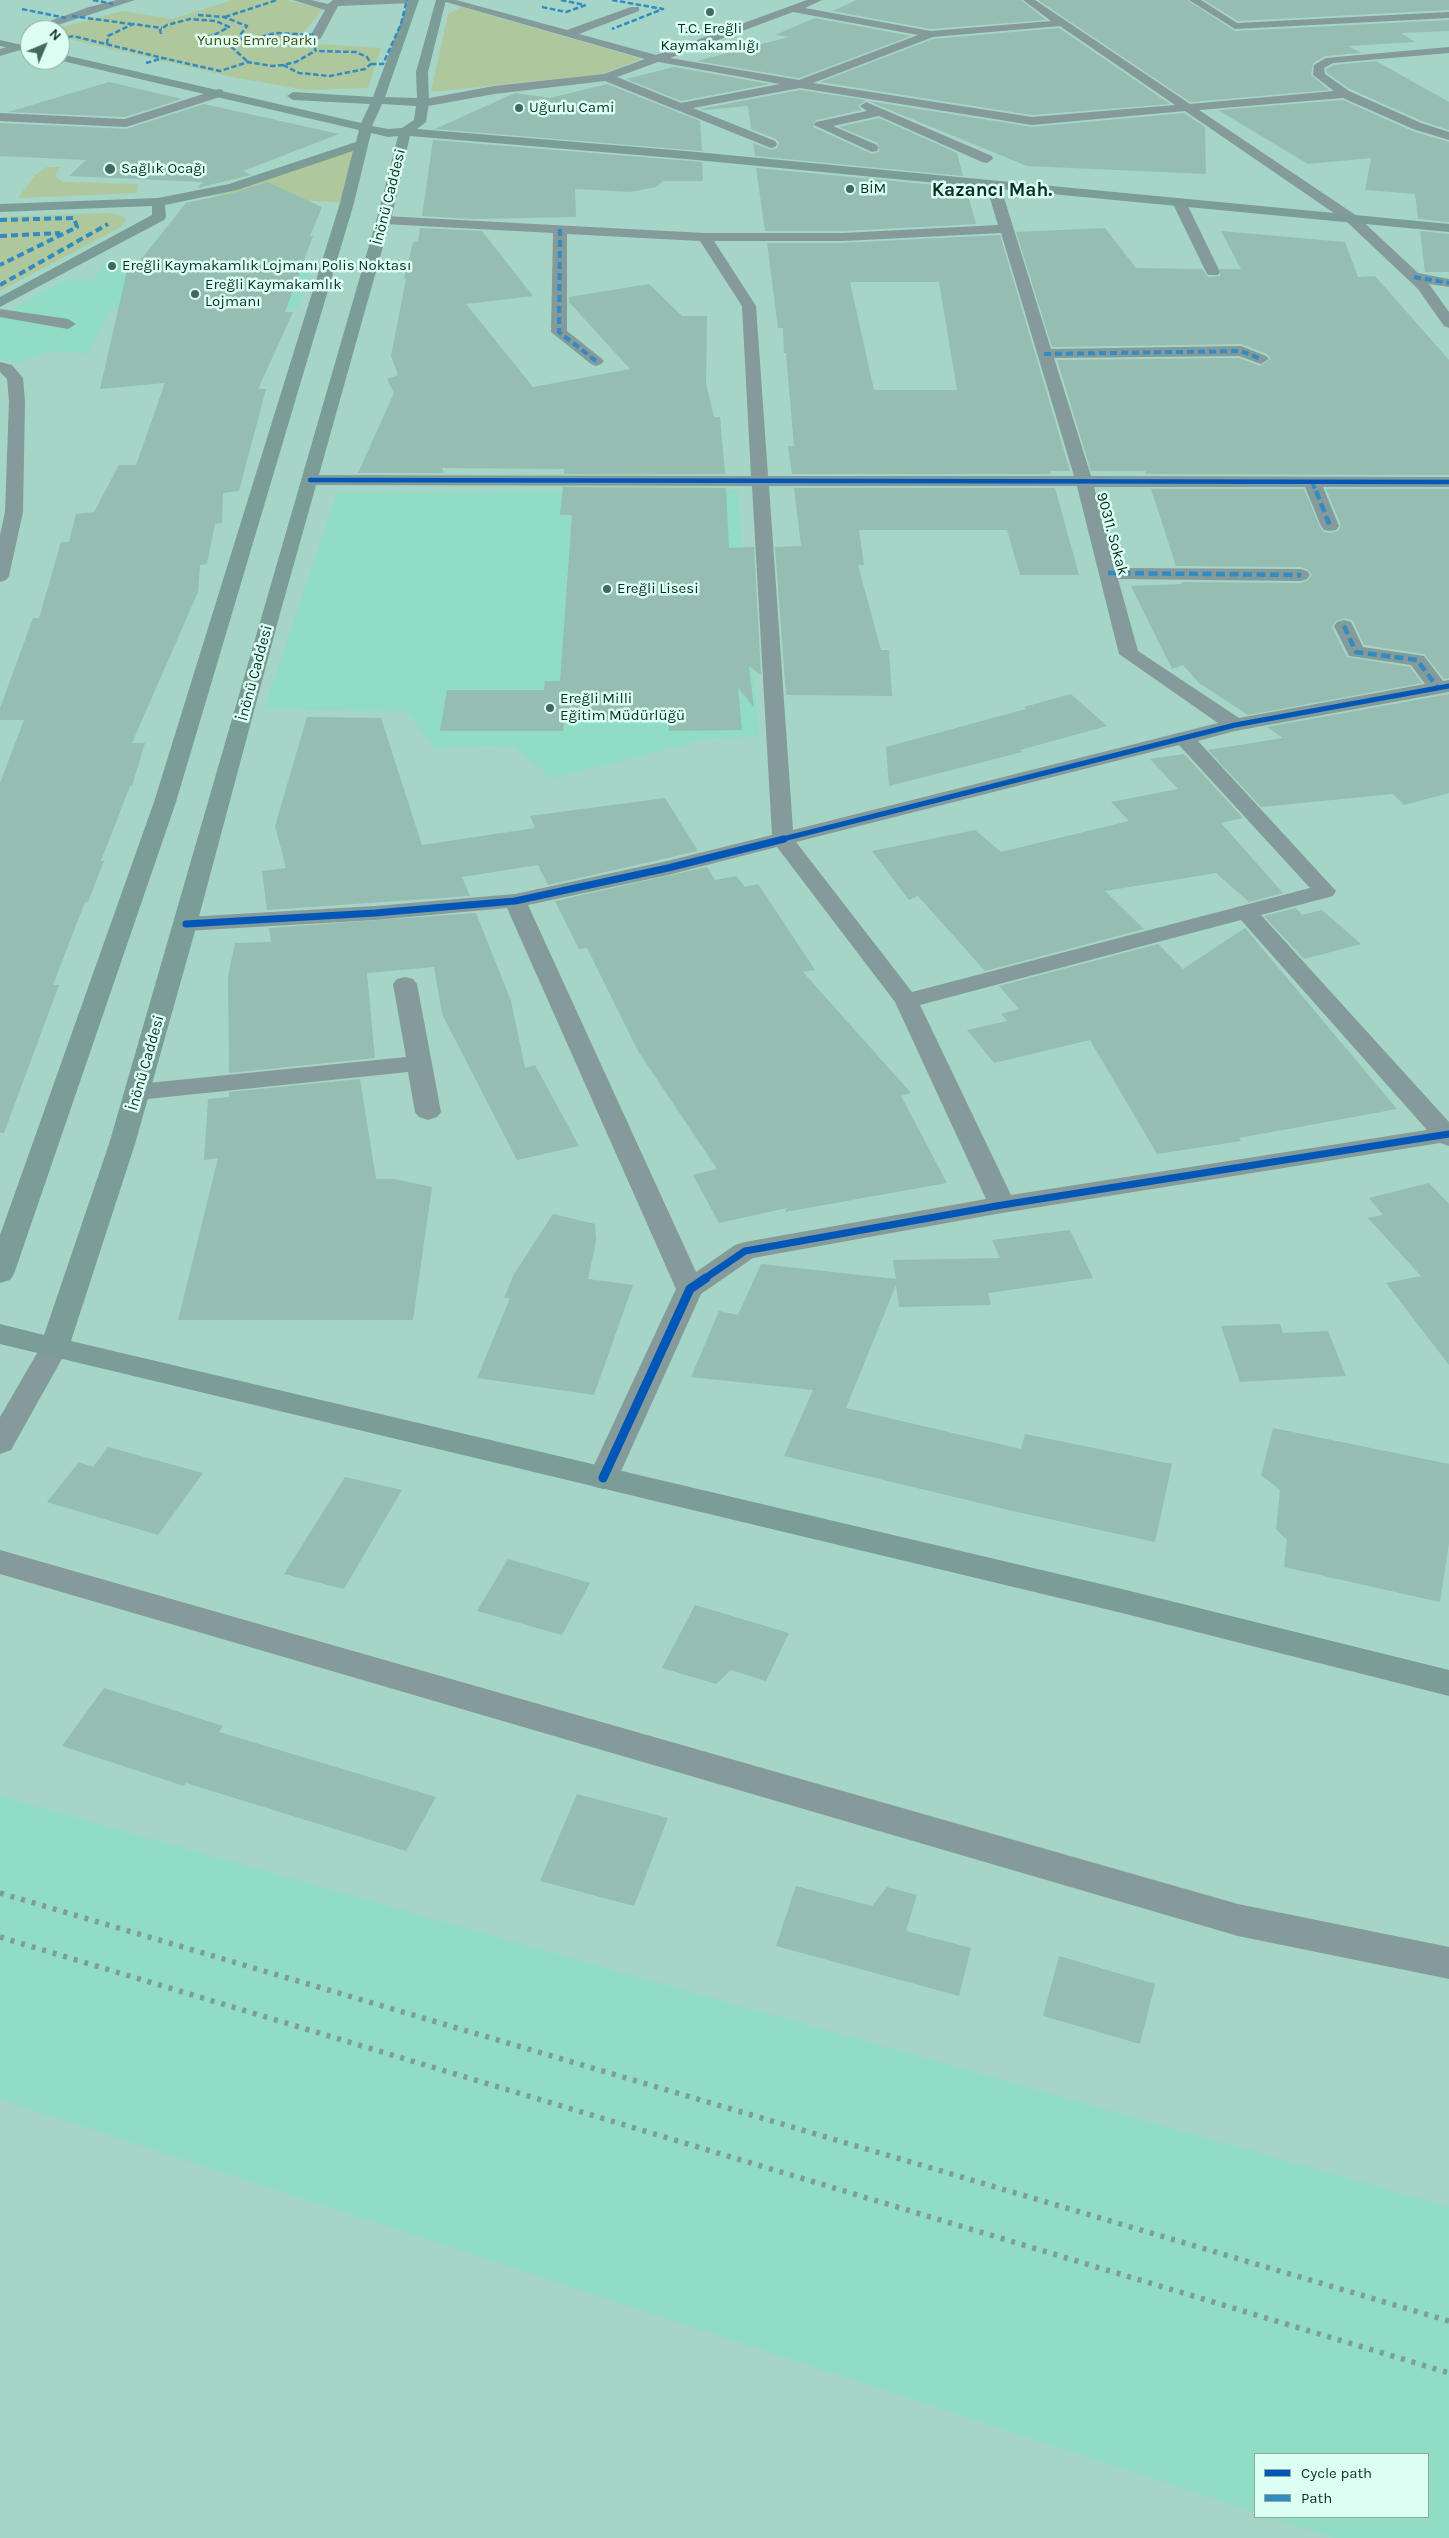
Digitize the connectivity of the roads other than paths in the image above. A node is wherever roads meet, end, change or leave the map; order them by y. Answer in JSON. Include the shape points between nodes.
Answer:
{"nodes":[{"id":1,"x":130,"y":0,"type":"edge"},
{"id":2,"x":298,"y":0,"type":"edge"},
{"id":3,"x":414,"y":0,"type":"edge"},
{"id":4,"x":442,"y":0,"type":"edge"},
{"id":5,"x":817,"y":0,"type":"edge"},
{"id":6,"x":1028,"y":0,"type":"edge"},
{"id":7,"x":1194,"y":0,"type":"edge"},
{"id":8,"x":500,"y":6,"type":"dead end"},
{"id":9,"x":331,"y":8,"type":"junction"},
{"id":10,"x":635,"y":9,"type":"dead end"},
{"id":11,"x":793,"y":9,"type":"junction"},
{"id":12,"x":483,"y":11,"type":"junction"},
{"id":13,"x":1449,"y":15,"type":"edge"},
{"id":14,"x":60,"y":20,"type":"edge"},
{"id":15,"x":1060,"y":23,"type":"junction"},
{"id":16,"x":0,"y":31,"type":"edge"},
{"id":17,"x":20,"y":34,"type":"edge"},
{"id":18,"x":567,"y":34,"type":"junction"},
{"id":19,"x":931,"y":34,"type":"junction"},
{"id":20,"x":17,"y":35,"type":"junction"},
{"id":21,"x":20,"y":36,"type":"edge"},
{"id":22,"x":315,"y":38,"type":"dead end"},
{"id":23,"x":0,"y":43,"type":"edge"},
{"id":24,"x":20,"y":47,"type":"edge"},
{"id":25,"x":70,"y":47,"type":"edge"},
{"id":26,"x":20,"y":49,"type":"edge"},
{"id":27,"x":1449,"y":50,"type":"edge"},
{"id":28,"x":0,"y":53,"type":"edge"},
{"id":29,"x":70,"y":59,"type":"edge"},
{"id":30,"x":659,"y":59,"type":"junction"},
{"id":31,"x":606,"y":77,"type":"junction"},
{"id":32,"x":800,"y":84,"type":"junction"},
{"id":33,"x":221,"y":87,"type":"junction"},
{"id":34,"x":849,"y":92,"type":"junction"},
{"id":35,"x":282,"y":94,"type":"dead end"},
{"id":36,"x":1345,"y":94,"type":"junction"},
{"id":37,"x":378,"y":101,"type":"junction"},
{"id":38,"x":679,"y":107,"type":"junction"},
{"id":39,"x":1188,"y":108,"type":"junction"},
{"id":40,"x":880,"y":112,"type":"junction"},
{"id":41,"x":0,"y":117,"type":"edge"},
{"id":42,"x":416,"y":119,"type":"junction"},
{"id":43,"x":364,"y":135,"type":"junction"},
{"id":44,"x":1449,"y":136,"type":"edge"},
{"id":45,"x":771,"y":144,"type":"dead end"},
{"id":46,"x":872,"y":148,"type":"dead end"},
{"id":47,"x":987,"y":159,"type":"dead end"},
{"id":48,"x":993,"y":184,"type":"junction"},
{"id":49,"x":158,"y":202,"type":"junction"},
{"id":50,"x":1179,"y":202,"type":"junction"},
{"id":51,"x":1333,"y":206,"type":"junction"},
{"id":52,"x":0,"y":208,"type":"edge"},
{"id":53,"x":1449,"y":217,"type":"edge"},
{"id":54,"x":1352,"y":219,"type":"junction"},
{"id":55,"x":384,"y":220,"type":"junction"},
{"id":56,"x":1449,"y":228,"type":"edge"},
{"id":57,"x":560,"y":229,"type":"junction"},
{"id":58,"x":1005,"y":229,"type":"junction"},
{"id":59,"x":704,"y":237,"type":"junction"},
{"id":60,"x":1213,"y":272,"type":"dead end"},
{"id":61,"x":1414,"y":277,"type":"junction"},
{"id":62,"x":1449,"y":283,"type":"edge"},
{"id":63,"x":0,"y":303,"type":"edge"},
{"id":64,"x":0,"y":313,"type":"edge"},
{"id":65,"x":1449,"y":323,"type":"edge"},
{"id":66,"x":68,"y":324,"type":"dead end"},
{"id":67,"x":1044,"y":354,"type":"junction"},
{"id":68,"x":1261,"y":359,"type":"dead end"},
{"id":69,"x":596,"y":361,"type":"dead end"},
{"id":70,"x":0,"y":367,"type":"edge"},
{"id":71,"x":310,"y":480,"type":"junction"},
{"id":72,"x":759,"y":482,"type":"junction"},
{"id":73,"x":1084,"y":482,"type":"junction"},
{"id":74,"x":1312,"y":482,"type":"junction"},
{"id":75,"x":1449,"y":482,"type":"edge"},
{"id":76,"x":1330,"y":526,"type":"dead end"},
{"id":77,"x":1108,"y":573,"type":"junction"},
{"id":78,"x":1301,"y":575,"type":"dead end"},
{"id":79,"x":0,"y":576,"type":"edge"},
{"id":80,"x":1344,"y":626,"type":"dead end"},
{"id":81,"x":1444,"y":687,"type":"edge"},
{"id":82,"x":1235,"y":725,"type":"junction"},
{"id":83,"x":1184,"y":738,"type":"junction"},
{"id":84,"x":783,"y":840,"type":"junction"},
{"id":85,"x":515,"y":901,"type":"junction"},
{"id":86,"x":1245,"y":911,"type":"junction"},
{"id":87,"x":186,"y":924,"type":"junction"},
{"id":88,"x":406,"y":984,"type":"dead end"},
{"id":89,"x":906,"y":1001,"type":"junction"},
{"id":90,"x":419,"y":1063,"type":"junction"},
{"id":91,"x":138,"y":1092,"type":"junction"},
{"id":92,"x":428,"y":1112,"type":"dead end"},
{"id":93,"x":1448,"y":1135,"type":"edge"},
{"id":94,"x":1002,"y":1205,"type":"junction"},
{"id":95,"x":0,"y":1274,"type":"edge"},
{"id":96,"x":690,"y":1289,"type":"junction"},
{"id":97,"x":0,"y":1334,"type":"edge"},
{"id":98,"x":54,"y":1348,"type":"junction"},
{"id":99,"x":0,"y":1442,"type":"edge"},
{"id":100,"x":603,"y":1478,"type":"junction"},
{"id":101,"x":0,"y":1562,"type":"edge"},
{"id":102,"x":1449,"y":1683,"type":"edge"},
{"id":103,"x":1449,"y":1963,"type":"edge"}],
"edges":[{"from":1,"to":14,"type":"street"},
{"from":2,"to":9,"type":"street"},
{"from":3,"to":9,"type":"street","via":[[334,3]]},
{"from":3,"to":37,"type":"main road"},
{"from":4,"to":12,"type":"street"},
{"from":4,"to":42,"type":"main road","name":"İnönü Caddesi","via":[[422,72]]},
{"from":5,"to":11,"type":"street"},
{"from":6,"to":15,"type":"street"},
{"from":7,"to":13,"type":"street","via":[[1235,26]]},
{"from":8,"to":12,"type":"street"},
{"from":9,"to":22,"type":"street"},
{"from":10,"to":18,"type":"street"},
{"from":11,"to":19,"type":"street"},
{"from":11,"to":30,"type":"street"},
{"from":12,"to":18,"type":"street"},
{"from":15,"to":19,"type":"street"},
{"from":15,"to":39,"type":"street"},
{"from":16,"to":20,"type":"main road"},
{"from":17,"to":20,"type":"street"},
{"from":18,"to":30,"type":"street"},
{"from":19,"to":32,"type":"street"},
{"from":20,"to":21,"type":"main road"},
{"from":23,"to":24,"type":"main road"},
{"from":25,"to":33,"type":"main road"},
{"from":26,"to":28,"type":"street"},
{"from":27,"to":36,"type":"street","via":[[1330,60],[1318,67],[1319,74]]},
{"from":29,"to":33,"type":"main road"},
{"from":30,"to":31,"type":"street"},
{"from":30,"to":32,"type":"street"},
{"from":31,"to":38,"type":"street"},
{"from":31,"to":42,"type":"street","via":[[494,90]]},
{"from":32,"to":34,"type":"street"},
{"from":32,"to":38,"type":"street"},
{"from":33,"to":41,"type":"street","via":[[126,123]]},
{"from":33,"to":43,"type":"main road"},
{"from":34,"to":39,"type":"street","via":[[1032,121]]},
{"from":34,"to":40,"type":"street","via":[[842,95]]},
{"from":35,"to":37,"type":"main road"},
{"from":36,"to":39,"type":"street"},
{"from":36,"to":44,"type":"street","via":[[1417,126]]},
{"from":37,"to":42,"type":"main road","via":[[404,100]]},
{"from":37,"to":43,"type":"main road"},
{"from":38,"to":45,"type":"street"},
{"from":39,"to":51,"type":"street"},
{"from":40,"to":46,"type":"street","via":[[820,125]]},
{"from":40,"to":47,"type":"street"},
{"from":42,"to":43,"type":"main road","via":[[388,133]]},
{"from":42,"to":48,"type":"main road","via":[[676,154]]},
{"from":42,"to":51,"type":"main road","via":[[788,158]]},
{"from":42,"to":55,"type":"main road","name":"İnönü Caddesi"},
{"from":43,"to":49,"type":"main road","via":[[232,186]]},
{"from":43,"to":95,"type":"main road","via":[[347,203],[165,802]]},
{"from":48,"to":50,"type":"main road"},
{"from":48,"to":58,"type":"street","name":"90311. Sokak"},
{"from":49,"to":52,"type":"main road"},
{"from":49,"to":63,"type":"main road","via":[[159,217]]},
{"from":50,"to":54,"type":"main road"},
{"from":50,"to":60,"type":"street"},
{"from":51,"to":53,"type":"main road"},
{"from":51,"to":54,"type":"street"},
{"from":54,"to":56,"type":"main road"},
{"from":54,"to":61,"type":"street"},
{"from":55,"to":57,"type":"street"},
{"from":55,"to":71,"type":"main road","name":"İnönü Caddesi"},
{"from":57,"to":59,"type":"street"},
{"from":57,"to":69,"type":"street","via":[[559,332]]},
{"from":58,"to":59,"type":"street","via":[[843,237]]},
{"from":58,"to":67,"type":"street","name":"90311. Sokak"},
{"from":59,"to":72,"type":"street","via":[[748,306]]},
{"from":61,"to":62,"type":"street"},
{"from":61,"to":65,"type":"street"},
{"from":64,"to":66,"type":"street"},
{"from":67,"to":68,"type":"street","via":[[1241,351]]},
{"from":67,"to":73,"type":"street","name":"90311. Sokak"},
{"from":70,"to":79,"type":"street","via":[[6,368],[15,378],[17,401],[14,512]]},
{"from":71,"to":72,"type":"street"},
{"from":71,"to":87,"type":"main road","name":"İnönü Caddesi"},
{"from":72,"to":73,"type":"street"},
{"from":72,"to":84,"type":"street"},
{"from":73,"to":74,"type":"street"},
{"from":73,"to":77,"type":"street","name":"90311. Sokak"},
{"from":74,"to":75,"type":"street"},
{"from":74,"to":76,"type":"street"},
{"from":77,"to":78,"type":"street"},
{"from":77,"to":82,"type":"street","name":"90311. Sokak","via":[[1129,654]]},
{"from":80,"to":81,"type":"street","via":[[1356,652],[1417,660]]},
{"from":81,"to":82,"type":"street"},
{"from":82,"to":83,"type":"street"},
{"from":83,"to":84,"type":"street"},
{"from":83,"to":86,"type":"street","via":[[1325,891]]},
{"from":84,"to":85,"type":"street"},
{"from":84,"to":89,"type":"street"},
{"from":85,"to":87,"type":"street"},
{"from":85,"to":96,"type":"street"},
{"from":86,"to":89,"type":"street"},
{"from":86,"to":93,"type":"street"},
{"from":87,"to":91,"type":"main road","name":"İnönü Caddesi"},
{"from":88,"to":90,"type":"street"},
{"from":89,"to":94,"type":"street"},
{"from":90,"to":91,"type":"street"},
{"from":90,"to":92,"type":"street"},
{"from":91,"to":98,"type":"main road","name":"İnönü Caddesi"},
{"from":93,"to":94,"type":"street"},
{"from":94,"to":96,"type":"street","via":[[745,1251]]},
{"from":96,"to":100,"type":"street"},
{"from":97,"to":98,"type":"main road"},
{"from":98,"to":99,"type":"street"},
{"from":98,"to":100,"type":"main road"},
{"from":100,"to":102,"type":"main road","via":[[1122,1601]]},
{"from":101,"to":103,"type":"street","via":[[1238,1920]]}]}
